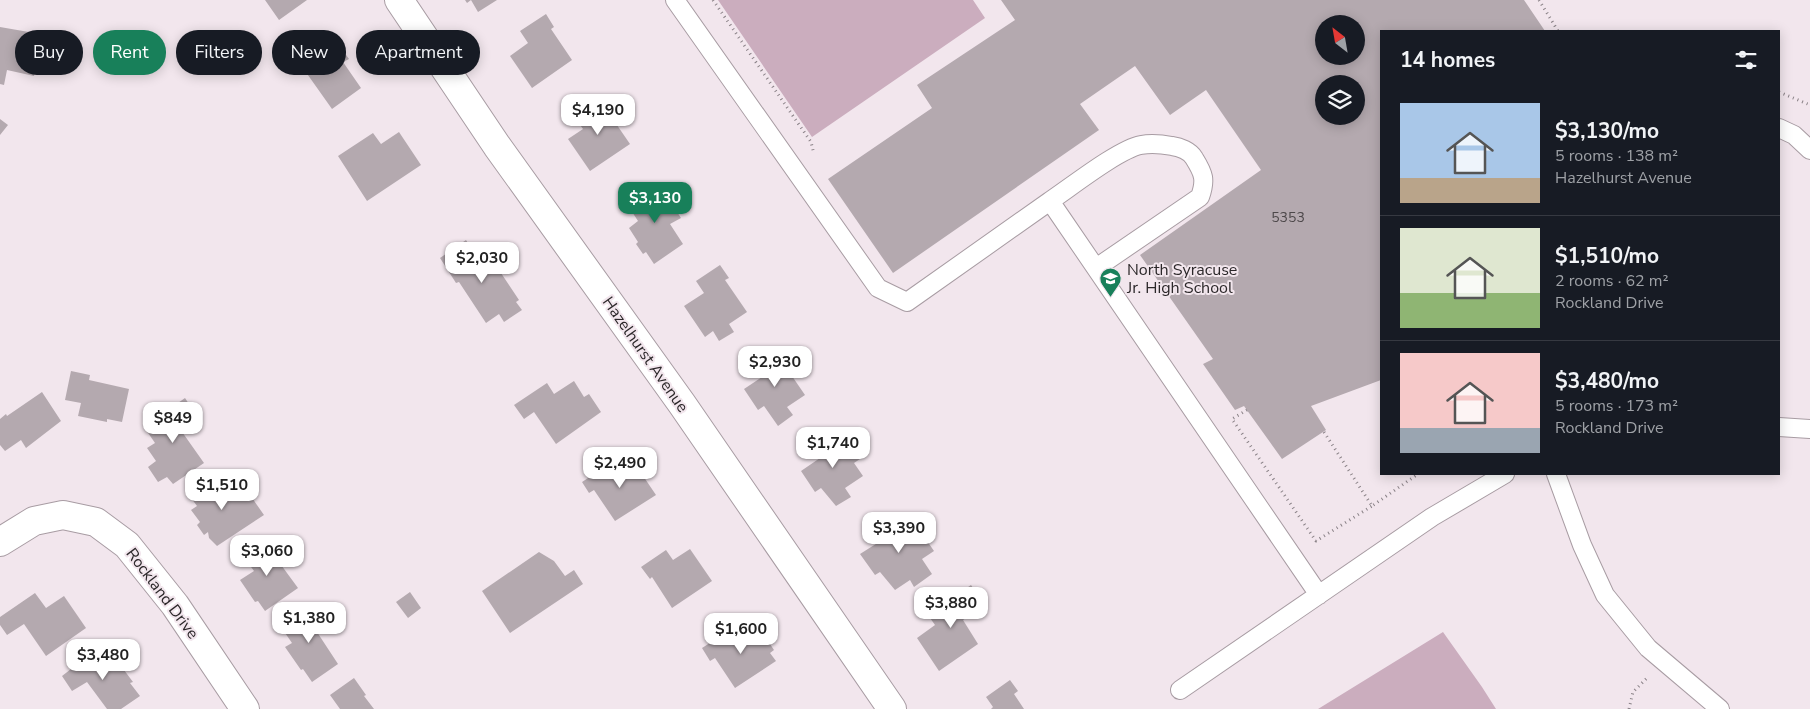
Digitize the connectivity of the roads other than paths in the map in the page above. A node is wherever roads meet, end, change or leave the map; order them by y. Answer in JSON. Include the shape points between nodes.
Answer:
{"nodes":[{"id":1,"x":398,"y":0,"type":"edge"},
{"id":2,"x":675,"y":0,"type":"edge"},
{"id":3,"x":1780,"y":128,"type":"edge"},
{"id":4,"x":1810,"y":150,"type":"edge"},
{"id":5,"x":1050,"y":201,"type":"junction"},
{"id":6,"x":1096,"y":268,"type":"junction"},
{"id":7,"x":1780,"y":427,"type":"edge"},
{"id":8,"x":1810,"y":429,"type":"edge"},
{"id":9,"x":1504,"y":475,"type":"edge"},
{"id":10,"x":1556,"y":475,"type":"edge"},
{"id":11,"x":0,"y":542,"type":"edge"},
{"id":12,"x":1319,"y":594,"type":"junction"},
{"id":13,"x":1180,"y":690,"type":"dead end"},
{"id":14,"x":245,"y":709,"type":"edge"},
{"id":15,"x":892,"y":709,"type":"edge"},
{"id":16,"x":1720,"y":709,"type":"edge"}],
"edges":[{"from":1,"to":15,"type":"street","name":"Hazelhurst Avenue"},
{"from":2,"to":5,"type":"lane","via":[[878,288],[907,302]]},
{"from":3,"to":4,"type":"lane","via":[[1794,135]]},
{"from":5,"to":6,"type":"lane"},
{"from":5,"to":6,"type":"lane","via":[[1097,168],[1139,145],[1160,143],[1180,147],[1192,155],[1205,184],[1200,197]]},
{"from":6,"to":12,"type":"lane"},
{"from":7,"to":8,"type":"lane"},
{"from":9,"to":12,"type":"lane","via":[[1432,517]]},
{"from":10,"to":16,"type":"lane","via":[[1582,545],[1605,595],[1648,648]]},
{"from":11,"to":14,"type":"street","name":"Rockland Drive","via":[[34,521],[63,515],[96,522],[128,546],[175,605]]},
{"from":12,"to":13,"type":"lane"}]}
